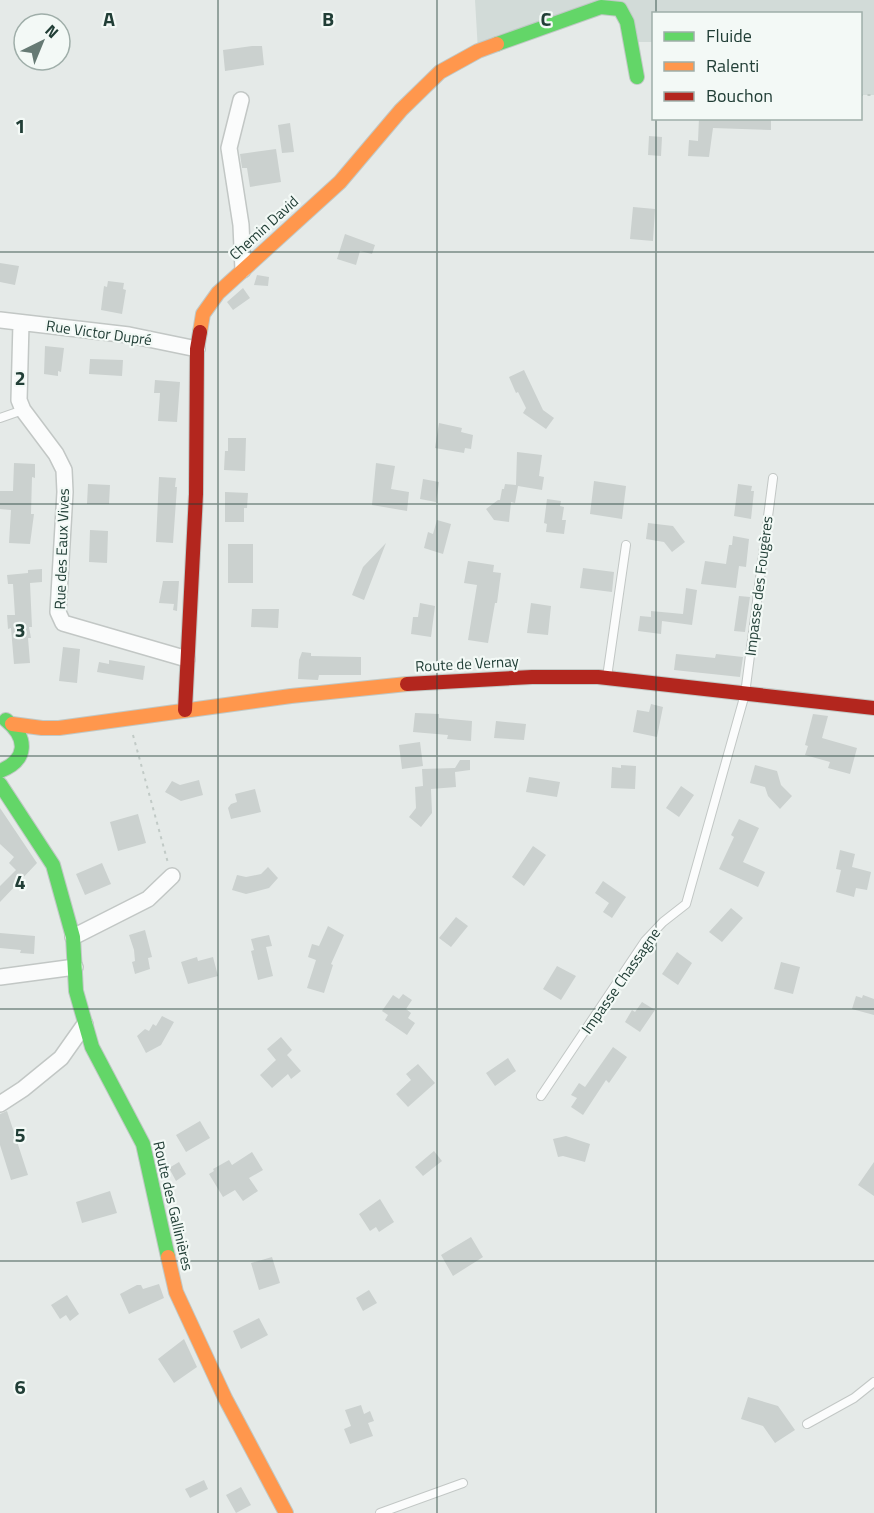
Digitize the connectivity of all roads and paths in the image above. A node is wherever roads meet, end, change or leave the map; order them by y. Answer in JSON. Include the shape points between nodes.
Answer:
{"nodes":[{"id":1,"x":637,"y":77,"type":"dead end"},
{"id":2,"x":241,"y":100,"type":"dead end"},
{"id":3,"x":243,"y":270,"type":"junction"},
{"id":4,"x":0,"y":320,"type":"edge"},
{"id":5,"x":21,"y":323,"type":"junction"},
{"id":6,"x":197,"y":349,"type":"junction"},
{"id":7,"x":23,"y":410,"type":"junction"},
{"id":8,"x":0,"y":418,"type":"edge"},
{"id":9,"x":773,"y":478,"type":"dead end"},
{"id":10,"x":626,"y":545,"type":"dead end"},
{"id":11,"x":187,"y":659,"type":"junction"},
{"id":12,"x":607,"y":678,"type":"junction"},
{"id":13,"x":745,"y":694,"type":"junction"},
{"id":14,"x":874,"y":708,"type":"edge"},
{"id":15,"x":185,"y":710,"type":"junction"},
{"id":16,"x":129,"y":718,"type":"junction"},
{"id":17,"x":6,"y":721,"type":"edge"},
{"id":18,"x":63,"y":729,"type":"junction"},
{"id":19,"x":10,"y":766,"type":"edge"},
{"id":20,"x":0,"y":784,"type":"edge"},
{"id":21,"x":12,"y":800,"type":"junction"},
{"id":22,"x":172,"y":876,"type":"joint"},
{"id":23,"x":73,"y":937,"type":"junction"},
{"id":24,"x":75,"y":967,"type":"junction"},
{"id":25,"x":0,"y":976,"type":"edge"},
{"id":26,"x":85,"y":1024,"type":"junction"},
{"id":27,"x":541,"y":1096,"type":"dead end"},
{"id":28,"x":0,"y":1104,"type":"edge"},
{"id":29,"x":874,"y":1382,"type":"edge"},
{"id":30,"x":807,"y":1424,"type":"dead end"},
{"id":31,"x":463,"y":1483,"type":"dead end"},
{"id":32,"x":286,"y":1513,"type":"edge"},
{"id":33,"x":380,"y":1513,"type":"edge"}],
"edges":[{"from":1,"to":3,"type":"street","name":"Chemin David","via":[[627,22],[620,9],[601,7],[478,51],[440,72],[401,110],[340,182]]},
{"from":2,"to":3,"type":"street","via":[[229,148],[241,225]]},
{"from":3,"to":6,"type":"street","name":"Chemin David","via":[[218,292],[203,314]]},
{"from":4,"to":5,"type":"street","name":"Rue Victor Dupré"},
{"from":5,"to":6,"type":"street","name":"Rue Victor Dupré","via":[[129,335]]},
{"from":5,"to":7,"type":"street","via":[[19,400]]},
{"from":6,"to":11,"type":"street","name":"Chemin David","via":[[196,494]]},
{"from":7,"to":8,"type":"lane"},
{"from":7,"to":11,"type":"street","name":"Rue des Eaux Vives","via":[[64,470],[58,612],[63,623]]},
{"from":9,"to":13,"type":"lane","name":"Impasse des Fougères"},
{"from":10,"to":12,"type":"lane"},
{"from":11,"to":15,"type":"street","name":"Chemin David"},
{"from":12,"to":13,"type":"street","name":"Route de Vernay"},
{"from":12,"to":15,"type":"street","name":"Route de Vernay","via":[[532,677],[407,684]]},
{"from":13,"to":14,"type":"street","name":"Route de Vernay"},
{"from":13,"to":27,"type":"lane","name":"Impasse Chassagne","via":[[686,904],[645,941]]},
{"from":15,"to":16,"type":"street","name":"Route de Vernay"},
{"from":16,"to":18,"type":"street","name":"Route de Vernay"},
{"from":16,"to":22,"type":"path"},
{"from":17,"to":18,"type":"street","name":"Route de Vernay","via":[[41,730]]},
{"from":17,"to":19,"type":"street","via":[[18,730],[23,746]]},
{"from":18,"to":19,"type":"street","name":"Route de Vernay"},
{"from":19,"to":21,"type":"street"},
{"from":20,"to":21,"type":"street","name":"Route des Gallinières"},
{"from":21,"to":23,"type":"street","name":"Route des Gallinières","via":[[53,865]]},
{"from":22,"to":23,"type":"street","via":[[148,899]]},
{"from":23,"to":24,"type":"street","name":"Route des Gallinières"},
{"from":24,"to":25,"type":"street"},
{"from":24,"to":26,"type":"street","name":"Route des Gallinières","via":[[76,991]]},
{"from":26,"to":28,"type":"street","via":[[61,1058]]},
{"from":26,"to":32,"type":"street","name":"Route des Gallinières","via":[[92,1047],[143,1144],[176,1292],[225,1398]]},
{"from":29,"to":30,"type":"lane"},
{"from":31,"to":33,"type":"lane"}]}
